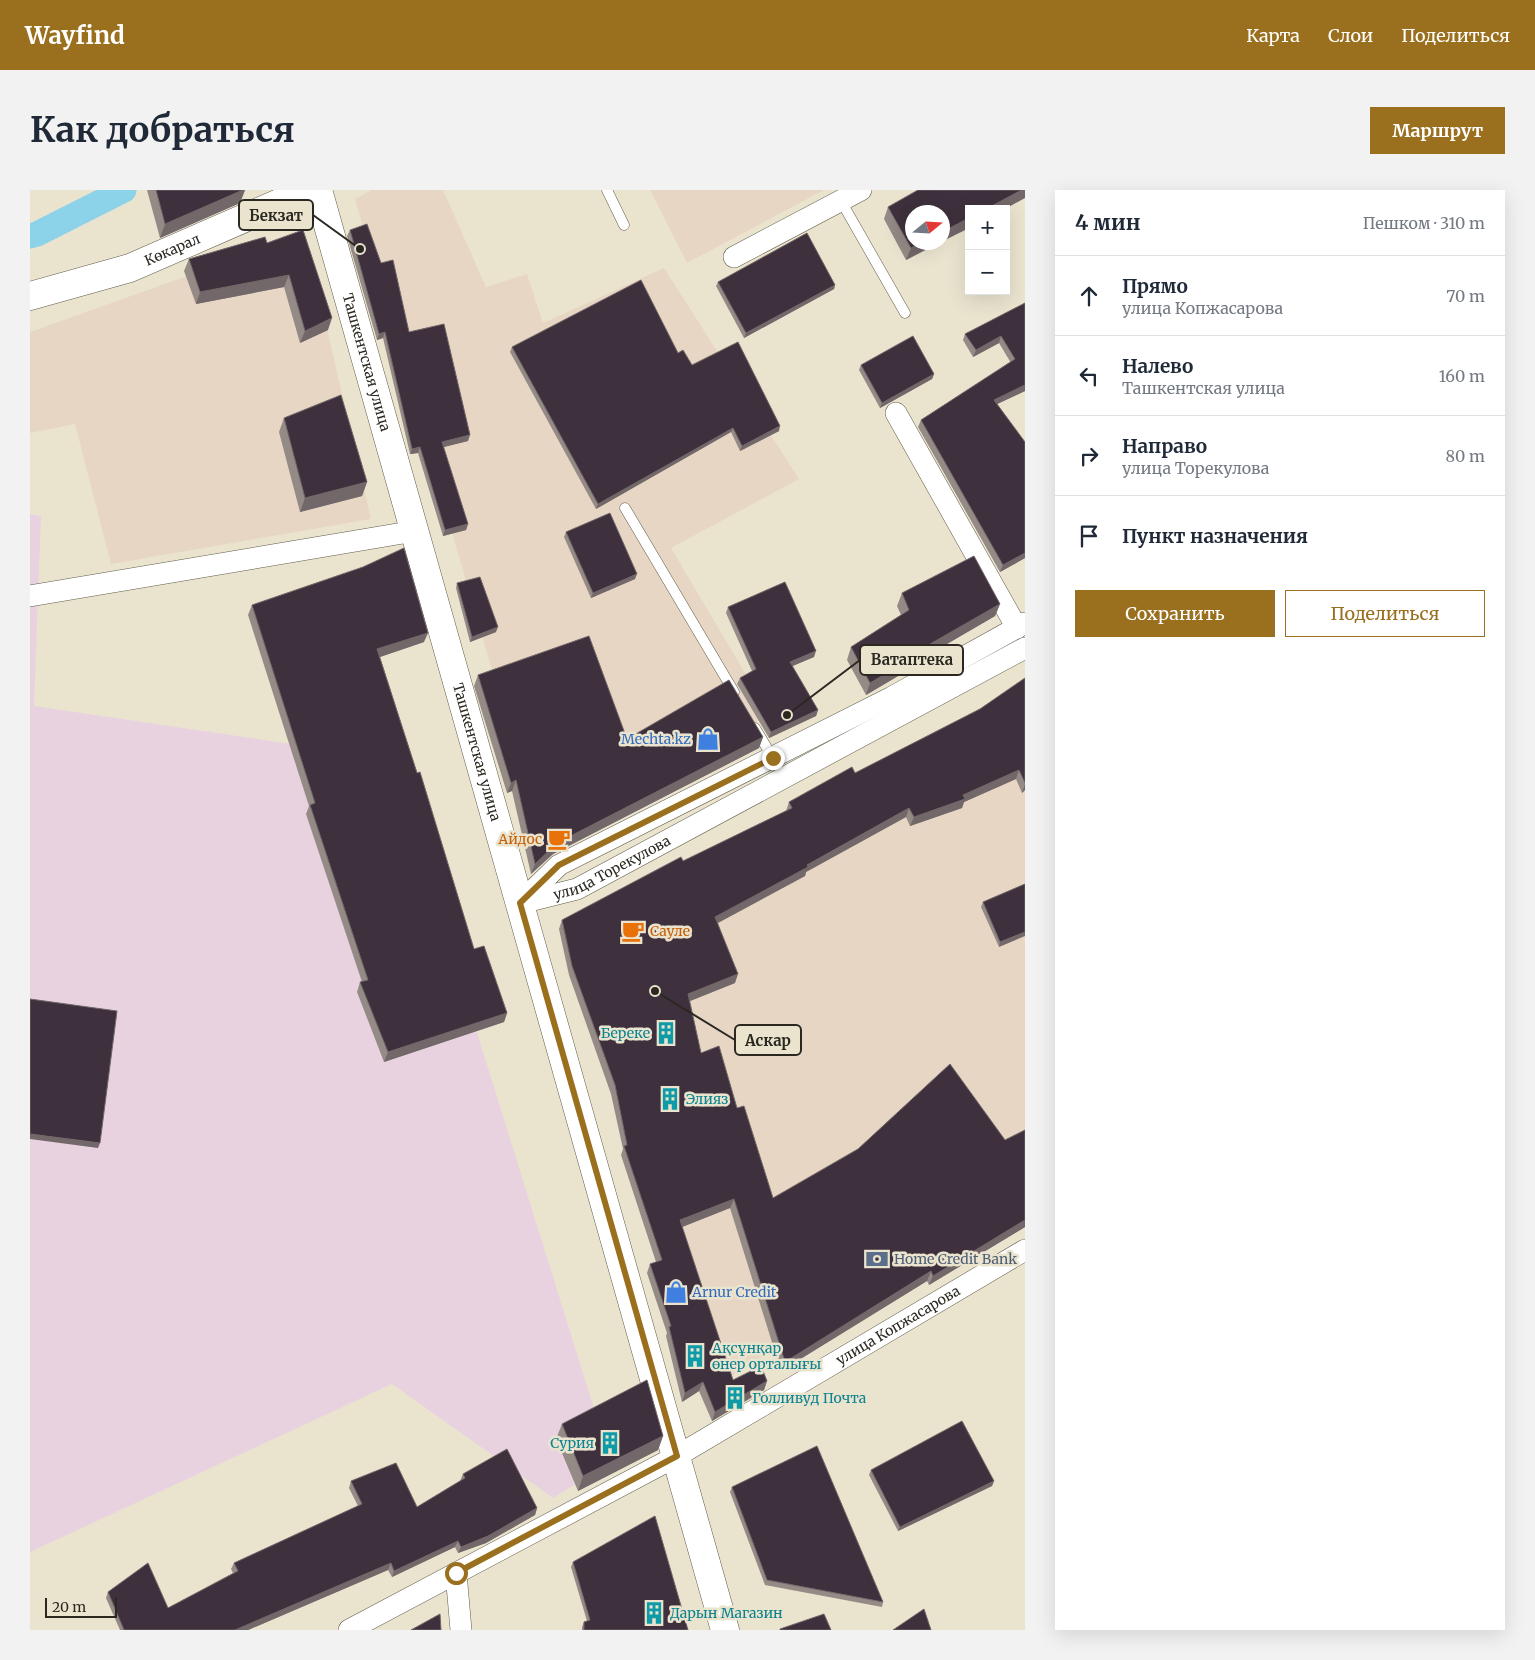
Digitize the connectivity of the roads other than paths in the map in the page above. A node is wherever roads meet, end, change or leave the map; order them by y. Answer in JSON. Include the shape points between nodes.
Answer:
{"nodes":[{"id":1,"x":309,"y":190,"type":"edge"},
{"id":2,"x":318,"y":190,"type":"edge"},
{"id":3,"x":607,"y":190,"type":"edge"},
{"id":4,"x":861,"y":190,"type":"edge"},
{"id":5,"x":840,"y":201,"type":"junction"},
{"id":6,"x":624,"y":225,"type":"dead end"},
{"id":7,"x":734,"y":257,"type":"dead end"},
{"id":8,"x":30,"y":296,"type":"edge"},
{"id":9,"x":905,"y":313,"type":"dead end"},
{"id":10,"x":896,"y":412,"type":"dead end"},
{"id":11,"x":625,"y":508,"type":"dead end"},
{"id":12,"x":415,"y":532,"type":"junction"},
{"id":13,"x":30,"y":596,"type":"edge"},
{"id":14,"x":1021,"y":625,"type":"edge"},
{"id":15,"x":1025,"y":648,"type":"edge"},
{"id":16,"x":738,"y":699,"type":"edge"},
{"id":17,"x":748,"y":716,"type":"edge"},
{"id":18,"x":773,"y":758,"type":"junction"},
{"id":19,"x":520,"y":903,"type":"junction"},
{"id":20,"x":1025,"y":1250,"type":"edge"},
{"id":21,"x":677,"y":1456,"type":"junction"},
{"id":22,"x":456,"y":1573,"type":"junction"},
{"id":23,"x":348,"y":1630,"type":"edge"},
{"id":24,"x":461,"y":1630,"type":"edge"},
{"id":25,"x":725,"y":1630,"type":"edge"}],
"edges":[{"from":1,"to":8,"type":"main road","name":"Көкарал","via":[[130,268]]},
{"from":2,"to":12,"type":"main road","name":"Ташкентская улица"},
{"from":3,"to":6,"type":"lane"},
{"from":4,"to":5,"type":"street"},
{"from":5,"to":7,"type":"street"},
{"from":5,"to":9,"type":"lane"},
{"from":10,"to":14,"type":"street"},
{"from":11,"to":16,"type":"lane"},
{"from":12,"to":13,"type":"street"},
{"from":12,"to":19,"type":"main road","name":"Ташкентская улица"},
{"from":14,"to":18,"type":"street","name":"улица Торекулова"},
{"from":15,"to":19,"type":"street","name":"улица Торекулова","via":[[577,889]]},
{"from":17,"to":18,"type":"lane"},
{"from":18,"to":19,"type":"street","name":"улица Торекулова","via":[[559,865]]},
{"from":19,"to":21,"type":"main road","name":"Ташкентская улица"},
{"from":20,"to":21,"type":"street","name":"улица Копжасарова"},
{"from":21,"to":22,"type":"street","name":"улица Копжасарова"},
{"from":21,"to":25,"type":"main road","name":"Ташкентская улица"},
{"from":22,"to":23,"type":"street","name":"улица Копжасарова"},
{"from":22,"to":24,"type":"street"}]}
